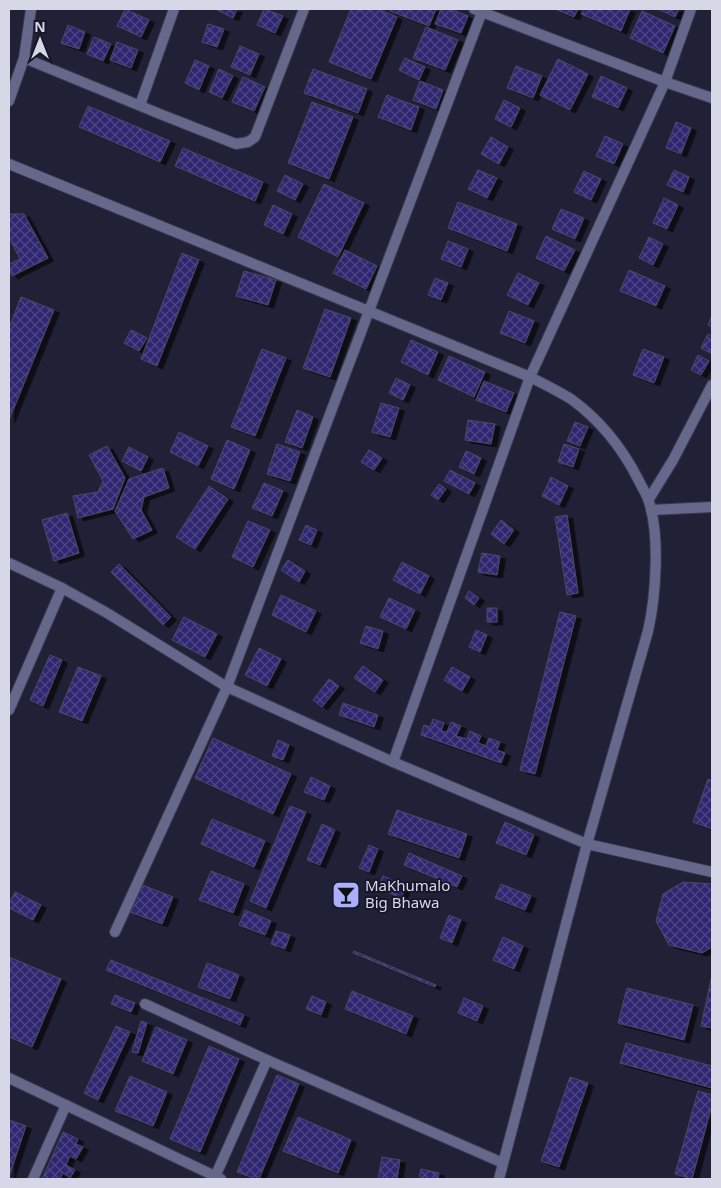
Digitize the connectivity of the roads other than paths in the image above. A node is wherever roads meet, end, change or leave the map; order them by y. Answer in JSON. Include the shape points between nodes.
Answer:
{"nodes":[{"id":1,"x":31,"y":9,"type":"edge"},
{"id":2,"x":174,"y":9,"type":"edge"},
{"id":3,"x":304,"y":9,"type":"edge"},
{"id":4,"x":691,"y":9,"type":"edge"},
{"id":5,"x":480,"y":10,"type":"edge"},
{"id":6,"x":24,"y":58,"type":"junction"},
{"id":7,"x":665,"y":82,"type":"junction"},
{"id":8,"x":712,"y":98,"type":"edge"},
{"id":9,"x":9,"y":101,"type":"edge"},
{"id":10,"x":140,"y":104,"type":"junction"},
{"id":11,"x":9,"y":164,"type":"edge"},
{"id":12,"x":368,"y":312,"type":"junction"},
{"id":13,"x":530,"y":377,"type":"junction"},
{"id":14,"x":712,"y":385,"type":"edge"},
{"id":15,"x":649,"y":500,"type":"junction"},
{"id":16,"x":712,"y":508,"type":"edge"},
{"id":17,"x":651,"y":510,"type":"junction"},
{"id":18,"x":9,"y":563,"type":"edge"},
{"id":19,"x":62,"y":588,"type":"junction"},
{"id":20,"x":227,"y":687,"type":"junction"},
{"id":21,"x":9,"y":710,"type":"edge"},
{"id":22,"x":393,"y":762,"type":"junction"},
{"id":23,"x":587,"y":844,"type":"junction"},
{"id":24,"x":712,"y":872,"type":"edge"},
{"id":25,"x":114,"y":932,"type":"dead end"},
{"id":26,"x":145,"y":1004,"type":"dead end"},
{"id":27,"x":267,"y":1060,"type":"junction"},
{"id":28,"x":9,"y":1078,"type":"edge"},
{"id":29,"x":66,"y":1105,"type":"junction"},
{"id":30,"x":503,"y":1163,"type":"junction"},
{"id":31,"x":217,"y":1178,"type":"edge"},
{"id":32,"x":33,"y":1179,"type":"edge"},
{"id":33,"x":499,"y":1179,"type":"edge"}],
"edges":[{"from":1,"to":6,"type":"street"},
{"from":2,"to":10,"type":"street"},
{"from":3,"to":10,"type":"street","via":[[255,137],[248,142],[236,144]]},
{"from":4,"to":7,"type":"street"},
{"from":5,"to":7,"type":"street"},
{"from":5,"to":12,"type":"street"},
{"from":6,"to":9,"type":"street"},
{"from":6,"to":10,"type":"street"},
{"from":7,"to":8,"type":"street"},
{"from":7,"to":13,"type":"street"},
{"from":11,"to":12,"type":"street"},
{"from":12,"to":13,"type":"street"},
{"from":12,"to":20,"type":"street"},
{"from":13,"to":15,"type":"street","via":[[570,399],[604,429],[634,471]]},
{"from":13,"to":22,"type":"street"},
{"from":14,"to":15,"type":"street"},
{"from":15,"to":17,"type":"street"},
{"from":16,"to":17,"type":"street"},
{"from":17,"to":23,"type":"street","via":[[654,530],[652,613]]},
{"from":18,"to":19,"type":"street"},
{"from":19,"to":20,"type":"street"},
{"from":19,"to":21,"type":"street"},
{"from":20,"to":22,"type":"street"},
{"from":20,"to":25,"type":"street"},
{"from":22,"to":23,"type":"street"},
{"from":23,"to":24,"type":"street"},
{"from":23,"to":30,"type":"street"},
{"from":26,"to":27,"type":"street"},
{"from":27,"to":30,"type":"street"},
{"from":27,"to":31,"type":"street"},
{"from":28,"to":29,"type":"street"},
{"from":29,"to":31,"type":"street"},
{"from":29,"to":32,"type":"street"},
{"from":30,"to":33,"type":"street"}]}
